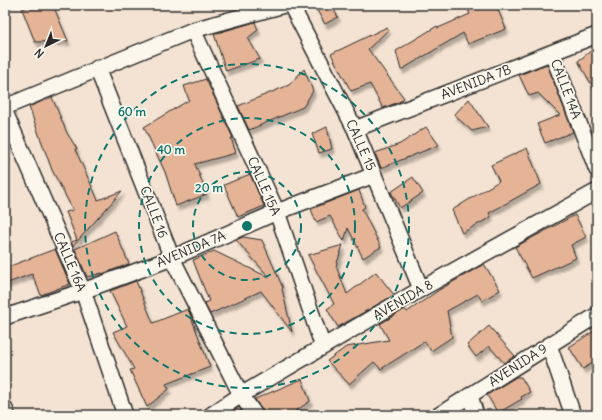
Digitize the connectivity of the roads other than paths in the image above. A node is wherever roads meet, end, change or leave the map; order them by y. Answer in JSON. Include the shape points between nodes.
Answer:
{"nodes":[{"id":1,"x":284,"y":5,"type":"edge"},
{"id":2,"x":291,"y":5,"type":"edge"},
{"id":3,"x":193,"y":30,"type":"junction"},
{"id":4,"x":597,"y":35,"type":"edge"},
{"id":5,"x":552,"y":53,"type":"junction"},
{"id":6,"x":97,"y":68,"type":"junction"},
{"id":7,"x":5,"y":107,"type":"edge"},
{"id":8,"x":5,"y":112,"type":"edge"},
{"id":9,"x":355,"y":129,"type":"junction"},
{"id":10,"x":597,"y":170,"type":"edge"},
{"id":11,"x":374,"y":176,"type":"junction"},
{"id":12,"x":597,"y":191,"type":"edge"},
{"id":13,"x":276,"y":212,"type":"junction"},
{"id":14,"x":172,"y":258,"type":"junction"},
{"id":15,"x":421,"y":289,"type":"junction"},
{"id":16,"x":83,"y":292,"type":"junction"},
{"id":17,"x":597,"y":315,"type":"edge"},
{"id":18,"x":5,"y":317,"type":"edge"},
{"id":19,"x":549,"y":345,"type":"junction"},
{"id":20,"x":323,"y":347,"type":"junction"},
{"id":21,"x":242,"y":395,"type":"junction"},
{"id":22,"x":470,"y":396,"type":"junction"},
{"id":23,"x":5,"y":409,"type":"edge"},
{"id":24,"x":7,"y":415,"type":"edge"},
{"id":25,"x":124,"y":415,"type":"edge"},
{"id":26,"x":211,"y":415,"type":"edge"},
{"id":27,"x":255,"y":415,"type":"edge"},
{"id":28,"x":439,"y":415,"type":"edge"},
{"id":29,"x":476,"y":415,"type":"edge"},
{"id":30,"x":573,"y":415,"type":"edge"}],
"edges":[{"from":1,"to":3,"type":"street"},
{"from":2,"to":9,"type":"street","name":"CALLE 15"},
{"from":3,"to":6,"type":"street"},
{"from":3,"to":13,"type":"street","name":"CALLE 15A"},
{"from":4,"to":5,"type":"street","name":"AVENIDA 7B"},
{"from":5,"to":9,"type":"street","name":"AVENIDA 7B"},
{"from":5,"to":10,"type":"street","name":"CALLE 14A"},
{"from":6,"to":7,"type":"street"},
{"from":6,"to":14,"type":"street","name":"CALLE 16"},
{"from":8,"to":16,"type":"street","name":"CALLE 16A"},
{"from":9,"to":11,"type":"street","name":"CALLE 15"},
{"from":11,"to":13,"type":"street","name":"AVENIDA 7A"},
{"from":11,"to":15,"type":"street","name":"CALLE 15"},
{"from":12,"to":15,"type":"street","name":"AVENIDA 8"},
{"from":13,"to":14,"type":"street","name":"AVENIDA 7A"},
{"from":13,"to":20,"type":"street","name":"CALLE 15A"},
{"from":14,"to":16,"type":"street","name":"AVENIDA 7A"},
{"from":14,"to":21,"type":"street","name":"CALLE 16"},
{"from":15,"to":20,"type":"street","name":"AVENIDA 8"},
{"from":16,"to":18,"type":"street","name":"AVENIDA 7A"},
{"from":16,"to":25,"type":"street","name":"CALLE 16A"},
{"from":17,"to":19,"type":"street","name":"AVENIDA 9"},
{"from":19,"to":22,"type":"street","name":"AVENIDA 9"},
{"from":19,"to":30,"type":"street"},
{"from":20,"to":21,"type":"street","name":"AVENIDA 8"},
{"from":21,"to":26,"type":"street","name":"AVENIDA 8"},
{"from":21,"to":27,"type":"street","name":"CALLE 16"},
{"from":22,"to":28,"type":"street","name":"AVENIDA 9"},
{"from":22,"to":29,"type":"street"},
{"from":23,"to":24,"type":"street"}]}
